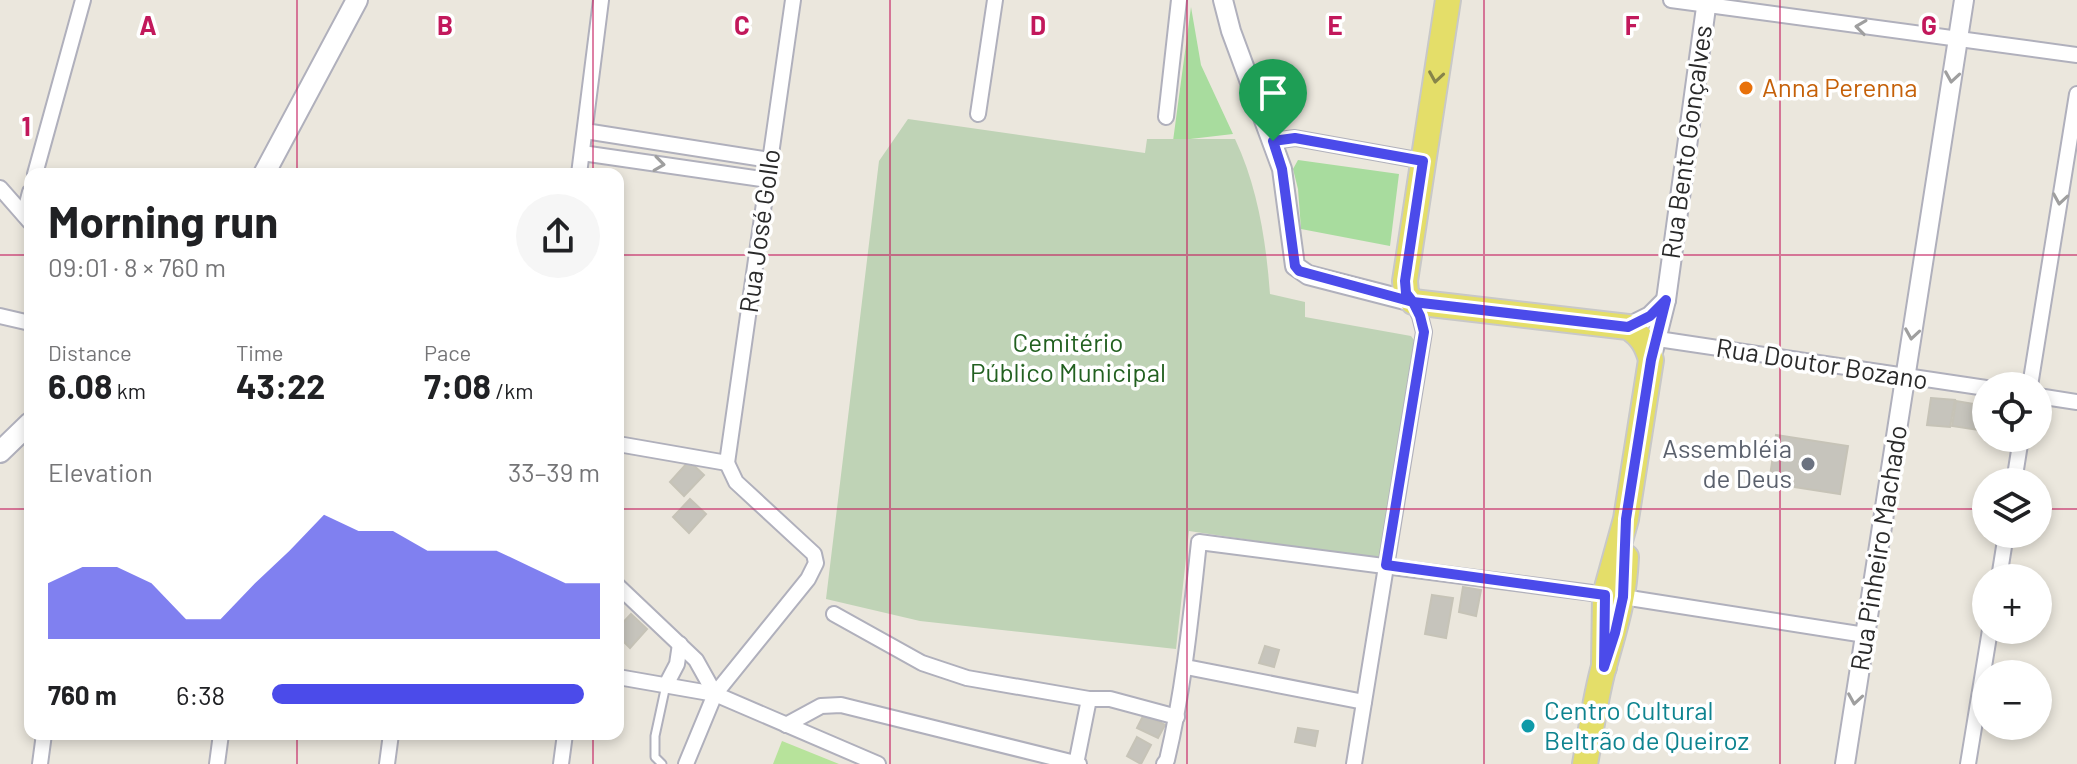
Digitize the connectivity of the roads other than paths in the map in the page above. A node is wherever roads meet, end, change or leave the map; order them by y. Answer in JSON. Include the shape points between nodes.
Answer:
{"nodes":[{"id":1,"x":83,"y":0,"type":"edge"},
{"id":2,"x":357,"y":0,"type":"edge"},
{"id":3,"x":601,"y":0,"type":"edge"},
{"id":4,"x":793,"y":0,"type":"edge"},
{"id":5,"x":995,"y":0,"type":"edge"},
{"id":6,"x":1179,"y":0,"type":"edge"},
{"id":7,"x":1223,"y":0,"type":"edge"},
{"id":8,"x":1448,"y":0,"type":"edge"},
{"id":9,"x":1671,"y":0,"type":"edge"},
{"id":10,"x":1964,"y":0,"type":"edge"},
{"id":11,"x":1706,"y":2,"type":"edge"},
{"id":12,"x":1958,"y":40,"type":"junction"},
{"id":13,"x":2077,"y":55,"type":"edge"},
{"id":14,"x":2077,"y":94,"type":"edge"},
{"id":15,"x":978,"y":114,"type":"dead end"},
{"id":16,"x":1166,"y":117,"type":"dead end"},
{"id":17,"x":585,"y":131,"type":"junction"},
{"id":18,"x":1273,"y":141,"type":"junction"},
{"id":19,"x":582,"y":153,"type":"junction"},
{"id":20,"x":770,"y":160,"type":"junction"},
{"id":21,"x":1423,"y":161,"type":"junction"},
{"id":22,"x":37,"y":168,"type":"edge"},
{"id":23,"x":267,"y":168,"type":"edge"},
{"id":24,"x":580,"y":168,"type":"edge"},
{"id":25,"x":768,"y":180,"type":"junction"},
{"id":26,"x":2,"y":192,"type":"edge"},
{"id":27,"x":24,"y":216,"type":"edge"},
{"id":28,"x":1666,"y":300,"type":"junction"},
{"id":29,"x":1413,"y":302,"type":"junction"},
{"id":30,"x":0,"y":316,"type":"edge"},
{"id":31,"x":24,"y":322,"type":"edge"},
{"id":32,"x":1628,"y":327,"type":"junction"},
{"id":33,"x":1654,"y":350,"type":"junction"},
{"id":34,"x":2032,"y":372,"type":"edge"},
{"id":35,"x":1906,"y":377,"type":"junction"},
{"id":36,"x":1972,"y":386,"type":"edge"},
{"id":37,"x":2052,"y":398,"type":"edge"},
{"id":38,"x":2077,"y":402,"type":"edge"},
{"id":39,"x":24,"y":429,"type":"edge"},
{"id":40,"x":624,"y":445,"type":"edge"},
{"id":41,"x":0,"y":452,"type":"edge"},
{"id":42,"x":727,"y":463,"type":"junction"},
{"id":43,"x":1386,"y":565,"type":"junction"},
{"id":44,"x":624,"y":592,"type":"edge"},
{"id":45,"x":1614,"y":596,"type":"junction"},
{"id":46,"x":834,"y":614,"type":"dead end"},
{"id":47,"x":1865,"y":635,"type":"junction"},
{"id":48,"x":680,"y":644,"type":"junction"},
{"id":49,"x":1988,"y":644,"type":"edge"},
{"id":50,"x":1186,"y":667,"type":"junction"},
{"id":51,"x":624,"y":678,"type":"edge"},
{"id":52,"x":666,"y":685,"type":"junction"},
{"id":53,"x":715,"y":694,"type":"junction"},
{"id":54,"x":1089,"y":699,"type":"junction"},
{"id":55,"x":1364,"y":702,"type":"junction"},
{"id":56,"x":1177,"y":717,"type":"junction"},
{"id":57,"x":786,"y":725,"type":"junction"},
{"id":58,"x":43,"y":740,"type":"edge"},
{"id":59,"x":220,"y":740,"type":"edge"},
{"id":60,"x":390,"y":740,"type":"edge"},
{"id":61,"x":564,"y":740,"type":"edge"},
{"id":62,"x":40,"y":764,"type":"edge"},
{"id":63,"x":217,"y":764,"type":"edge"},
{"id":64,"x":387,"y":764,"type":"edge"},
{"id":65,"x":561,"y":764,"type":"edge"},
{"id":66,"x":662,"y":764,"type":"edge"},
{"id":67,"x":686,"y":764,"type":"edge"},
{"id":68,"x":878,"y":764,"type":"edge"},
{"id":69,"x":1077,"y":764,"type":"edge"},
{"id":70,"x":1164,"y":764,"type":"edge"},
{"id":71,"x":1354,"y":764,"type":"edge"},
{"id":72,"x":1585,"y":764,"type":"edge"},
{"id":73,"x":1845,"y":764,"type":"edge"},
{"id":74,"x":1968,"y":764,"type":"edge"}],
"edges":[{"from":1,"to":22,"type":"street"},
{"from":2,"to":23,"type":"main road"},
{"from":3,"to":17,"type":"street"},
{"from":4,"to":20,"type":"street","name":"Rua José Gollo"},
{"from":5,"to":15,"type":"street"},
{"from":6,"to":16,"type":"street"},
{"from":7,"to":18,"type":"street"},
{"from":8,"to":21,"type":"main road","one_way":true},
{"from":9,"to":11,"type":"street"},
{"from":10,"to":12,"type":"street","name":"Rua Pinheiro Machado"},
{"from":12,"to":11,"type":"street","one_way":true},
{"from":11,"to":28,"type":"street","name":"Rua Bento Gonçalves"},
{"from":12,"to":13,"type":"street"},
{"from":12,"to":35,"type":"street","name":"Rua Pinheiro Machado","one_way":true},
{"from":14,"to":34,"type":"street","one_way":true},
{"from":17,"to":19,"type":"street"},
{"from":17,"to":20,"type":"street"},
{"from":18,"to":21,"type":"street","via":[[1295,138]]},
{"from":18,"to":29,"type":"street","via":[[1299,271]]},
{"from":19,"to":24,"type":"street"},
{"from":19,"to":25,"type":"street","one_way":true},
{"from":20,"to":25,"type":"street","name":"Rua José Gollo"},
{"from":21,"to":29,"type":"main road","via":[[1405,281]]},
{"from":25,"to":42,"type":"street","name":"Rua José Gollo"},
{"from":26,"to":27,"type":"street"},
{"from":28,"to":32,"type":"street"},
{"from":28,"to":33,"type":"street","name":"Rua Bento Gonçalves"},
{"from":29,"to":32,"type":"main road"},
{"from":29,"to":43,"type":"street","via":[[1424,332]]},
{"from":30,"to":31,"type":"street"},
{"from":32,"to":33,"type":"main road","via":[[1648,351]]},
{"from":33,"to":35,"type":"street","name":"Rua Doutor Bozano"},
{"from":33,"to":45,"type":"main road","name":"Rua Bento Gonçalves"},
{"from":35,"to":36,"type":"street","name":"Rua Doutor Bozano"},
{"from":35,"to":47,"type":"street","name":"Rua Pinheiro Machado"},
{"from":37,"to":38,"type":"street"},
{"from":39,"to":41,"type":"main road"},
{"from":40,"to":42,"type":"street"},
{"from":42,"to":53,"type":"street","via":[[736,482],[814,554],[816,563]]},
{"from":43,"to":45,"type":"street"},
{"from":43,"to":50,"type":"street","via":[[1199,542]]},
{"from":43,"to":55,"type":"street"},
{"from":44,"to":48,"type":"street"},
{"from":45,"to":47,"type":"street"},
{"from":45,"to":72,"type":"main road","name":"Rua Bento Gonçalves","via":[[1615,633]]},
{"from":46,"to":54,"type":"street","via":[[922,663],[967,678]]},
{"from":47,"to":73,"type":"street","name":"Rua Pinheiro Machado","one_way":true},
{"from":48,"to":52,"type":"street"},
{"from":48,"to":53,"type":"street"},
{"from":49,"to":74,"type":"street"},
{"from":50,"to":55,"type":"street"},
{"from":50,"to":56,"type":"street"},
{"from":51,"to":52,"type":"street"},
{"from":52,"to":53,"type":"street"},
{"from":52,"to":66,"type":"lane","via":[[655,736],[655,757]]},
{"from":53,"to":57,"type":"street"},
{"from":53,"to":67,"type":"street"},
{"from":54,"to":56,"type":"street","via":[[1110,699]]},
{"from":54,"to":69,"type":"street"},
{"from":55,"to":71,"type":"street"},
{"from":56,"to":70,"type":"street"},
{"from":57,"to":68,"type":"street"},
{"from":57,"to":69,"type":"street","via":[[821,706],[841,705]]},
{"from":58,"to":62,"type":"street"},
{"from":59,"to":63,"type":"street"},
{"from":60,"to":64,"type":"street"},
{"from":61,"to":65,"type":"street"}]}
